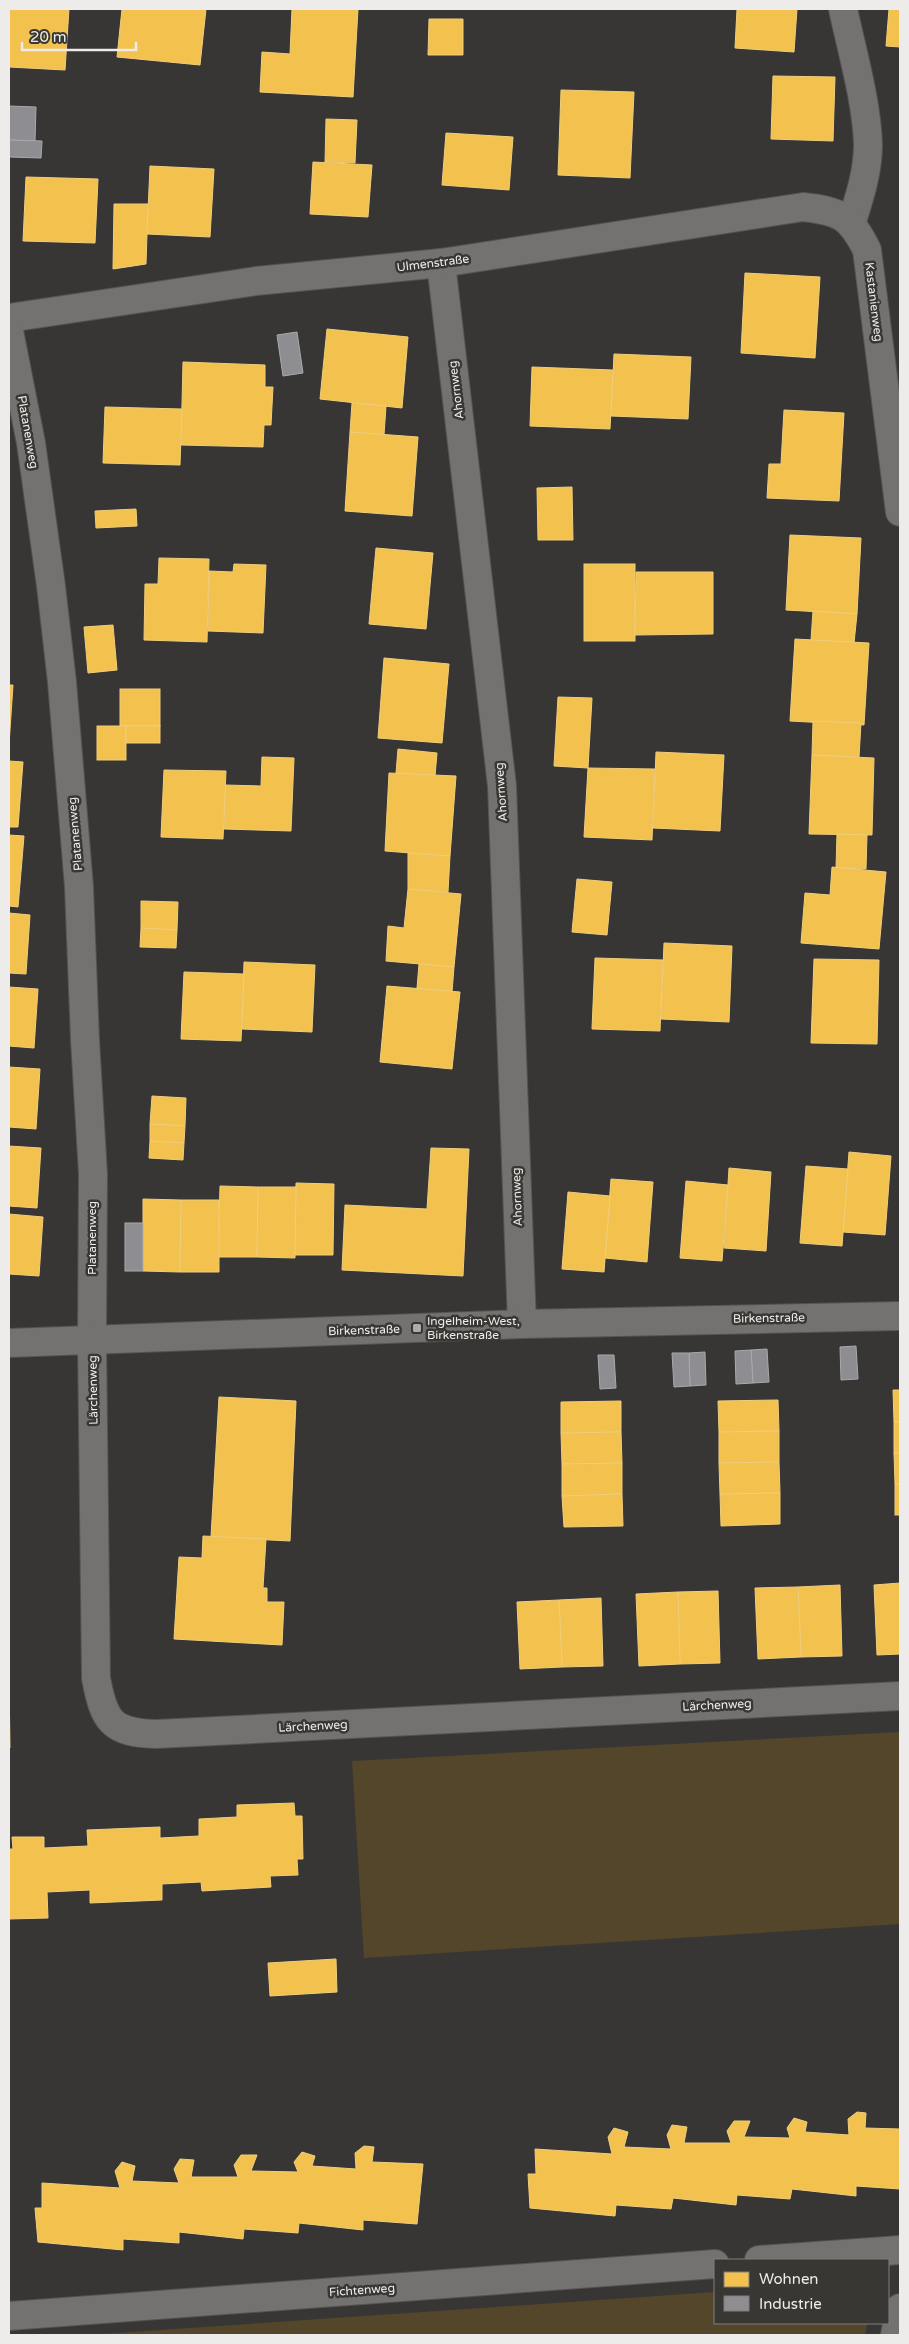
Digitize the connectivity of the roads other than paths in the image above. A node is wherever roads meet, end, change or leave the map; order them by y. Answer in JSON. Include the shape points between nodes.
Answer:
{"nodes":[{"id":1,"x":843,"y":9,"type":"edge"},
{"id":2,"x":851,"y":224,"type":"junction"},
{"id":3,"x":440,"y":263,"type":"junction"},
{"id":4,"x":9,"y":318,"type":"edge"},
{"id":5,"x":9,"y":331,"type":"edge"},
{"id":6,"x":900,"y":512,"type":"edge"},
{"id":7,"x":900,"y":1316,"type":"edge"},
{"id":8,"x":522,"y":1324,"type":"junction"},
{"id":9,"x":92,"y":1341,"type":"junction"},
{"id":10,"x":9,"y":1343,"type":"edge"},
{"id":11,"x":900,"y":1696,"type":"edge"},
{"id":12,"x":900,"y":2250,"type":"edge"},
{"id":13,"x":773,"y":2259,"type":"edge"},
{"id":14,"x":714,"y":2264,"type":"edge"},
{"id":15,"x":900,"y":2308,"type":"edge"},
{"id":16,"x":9,"y":2316,"type":"edge"},
{"id":17,"x":895,"y":2335,"type":"edge"}],
"edges":[{"from":1,"to":2,"type":"street","via":[[866,120],[868,146],[862,190]]},
{"from":2,"to":3,"type":"street","name":"Ulmenstraße","via":[[830,210],[803,207]]},
{"from":2,"to":6,"type":"street","name":"Kastanienweg","via":[[867,250]]},
{"from":3,"to":4,"type":"street","name":"Ulmenstraße","via":[[256,281]]},
{"from":3,"to":8,"type":"street","name":"Ahornweg","via":[[502,786]]},
{"from":5,"to":9,"type":"street","name":"Platanenweg","via":[[31,443],[51,586],[79,887],[93,1174]]},
{"from":7,"to":8,"type":"street","name":"Birkenstraße"},
{"from":8,"to":9,"type":"street","name":"Birkenstraße"},
{"from":9,"to":10,"type":"street","name":"Birkenstraße"},
{"from":9,"to":11,"type":"street","name":"Lärchenweg","via":[[96,1678],[104,1712],[115,1725],[137,1733],[157,1734]]},
{"from":12,"to":13,"type":"street"},
{"from":14,"to":16,"type":"street","name":"Fichtenweg"},
{"from":15,"to":17,"type":"street"}]}
